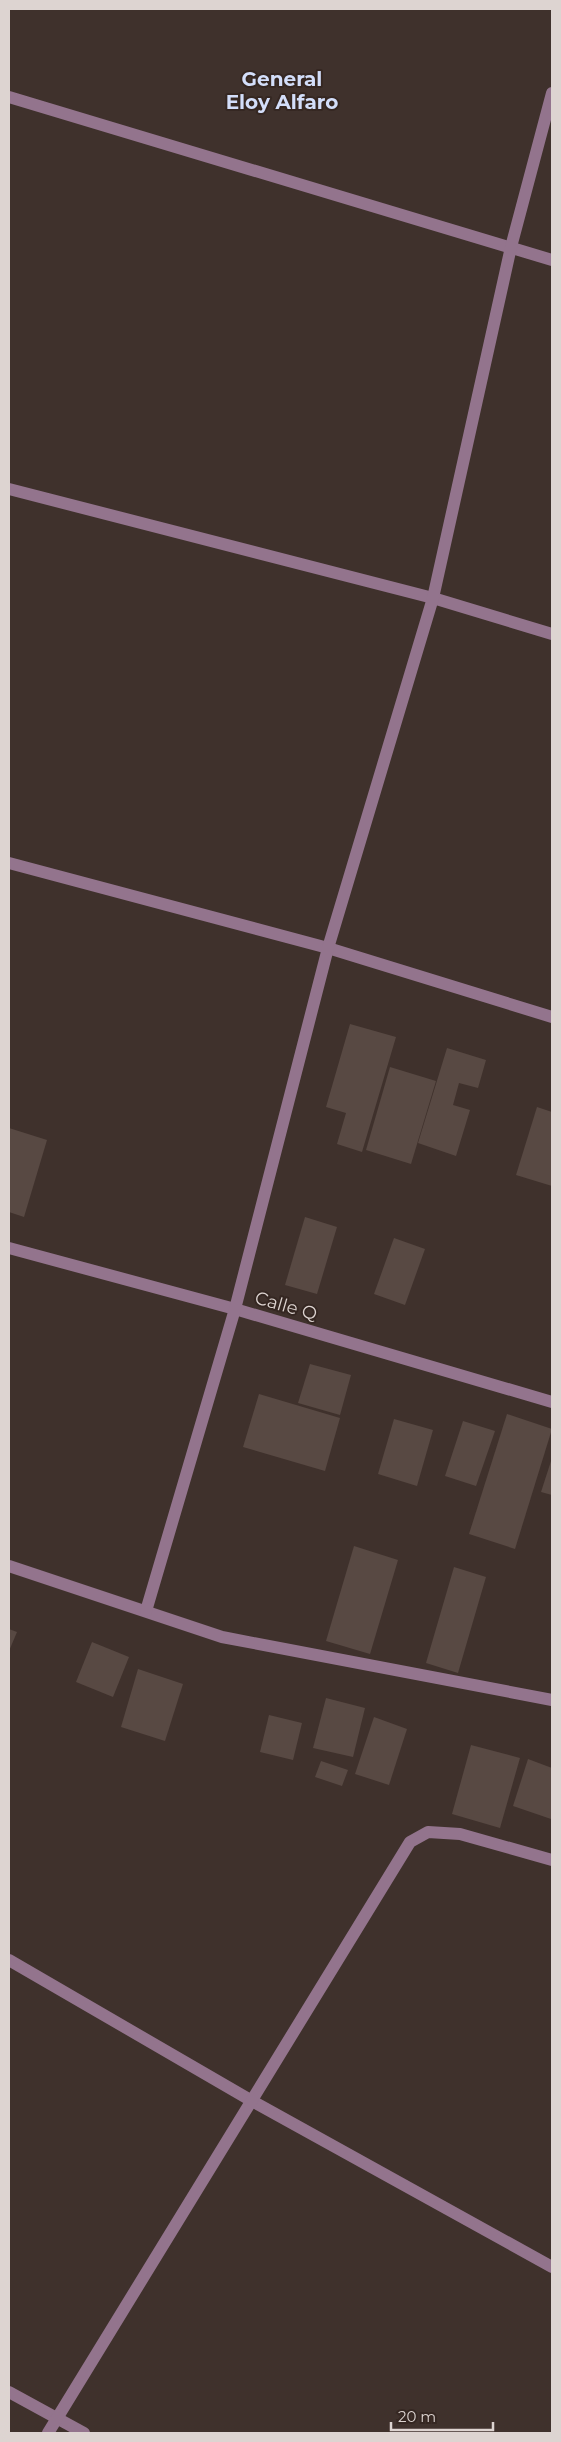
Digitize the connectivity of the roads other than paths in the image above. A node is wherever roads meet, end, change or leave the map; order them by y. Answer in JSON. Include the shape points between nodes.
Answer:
{"nodes":[{"id":1,"x":552,"y":93,"type":"edge"},
{"id":2,"x":9,"y":98,"type":"edge"},
{"id":3,"x":512,"y":247,"type":"junction"},
{"id":4,"x":552,"y":260,"type":"edge"},
{"id":5,"x":9,"y":489,"type":"edge"},
{"id":6,"x":433,"y":598,"type":"junction"},
{"id":7,"x":552,"y":634,"type":"edge"},
{"id":8,"x":9,"y":863,"type":"edge"},
{"id":9,"x":328,"y":948,"type":"junction"},
{"id":10,"x":552,"y":1017,"type":"edge"},
{"id":11,"x":9,"y":1248,"type":"edge"},
{"id":12,"x":235,"y":1310,"type":"junction"},
{"id":13,"x":552,"y":1402,"type":"edge"},
{"id":14,"x":9,"y":1566,"type":"edge"},
{"id":15,"x":146,"y":1611,"type":"junction"},
{"id":16,"x":552,"y":1700,"type":"edge"},
{"id":17,"x":552,"y":1860,"type":"edge"},
{"id":18,"x":9,"y":1960,"type":"edge"},
{"id":19,"x":252,"y":2101,"type":"junction"},
{"id":20,"x":552,"y":2267,"type":"edge"},
{"id":21,"x":9,"y":2392,"type":"edge"},
{"id":22,"x":57,"y":2418,"type":"junction"},
{"id":23,"x":48,"y":2433,"type":"edge"},
{"id":24,"x":84,"y":2433,"type":"edge"}],
"edges":[{"from":1,"to":3,"type":"street"},
{"from":2,"to":3,"type":"street"},
{"from":3,"to":4,"type":"street"},
{"from":3,"to":6,"type":"street"},
{"from":5,"to":6,"type":"street"},
{"from":6,"to":7,"type":"street"},
{"from":6,"to":9,"type":"street"},
{"from":8,"to":9,"type":"street"},
{"from":9,"to":10,"type":"street"},
{"from":9,"to":12,"type":"street"},
{"from":11,"to":12,"type":"street","name":"Calle Q"},
{"from":12,"to":13,"type":"street","name":"Calle Q"},
{"from":12,"to":15,"type":"street"},
{"from":14,"to":15,"type":"street"},
{"from":15,"to":16,"type":"street","via":[[222,1637]]},
{"from":17,"to":19,"type":"street","via":[[460,1834],[428,1832],[410,1842]]},
{"from":18,"to":19,"type":"street"},
{"from":19,"to":20,"type":"street"},
{"from":19,"to":22,"type":"street"},
{"from":21,"to":22,"type":"street"},
{"from":22,"to":23,"type":"street"},
{"from":22,"to":24,"type":"street"}]}
